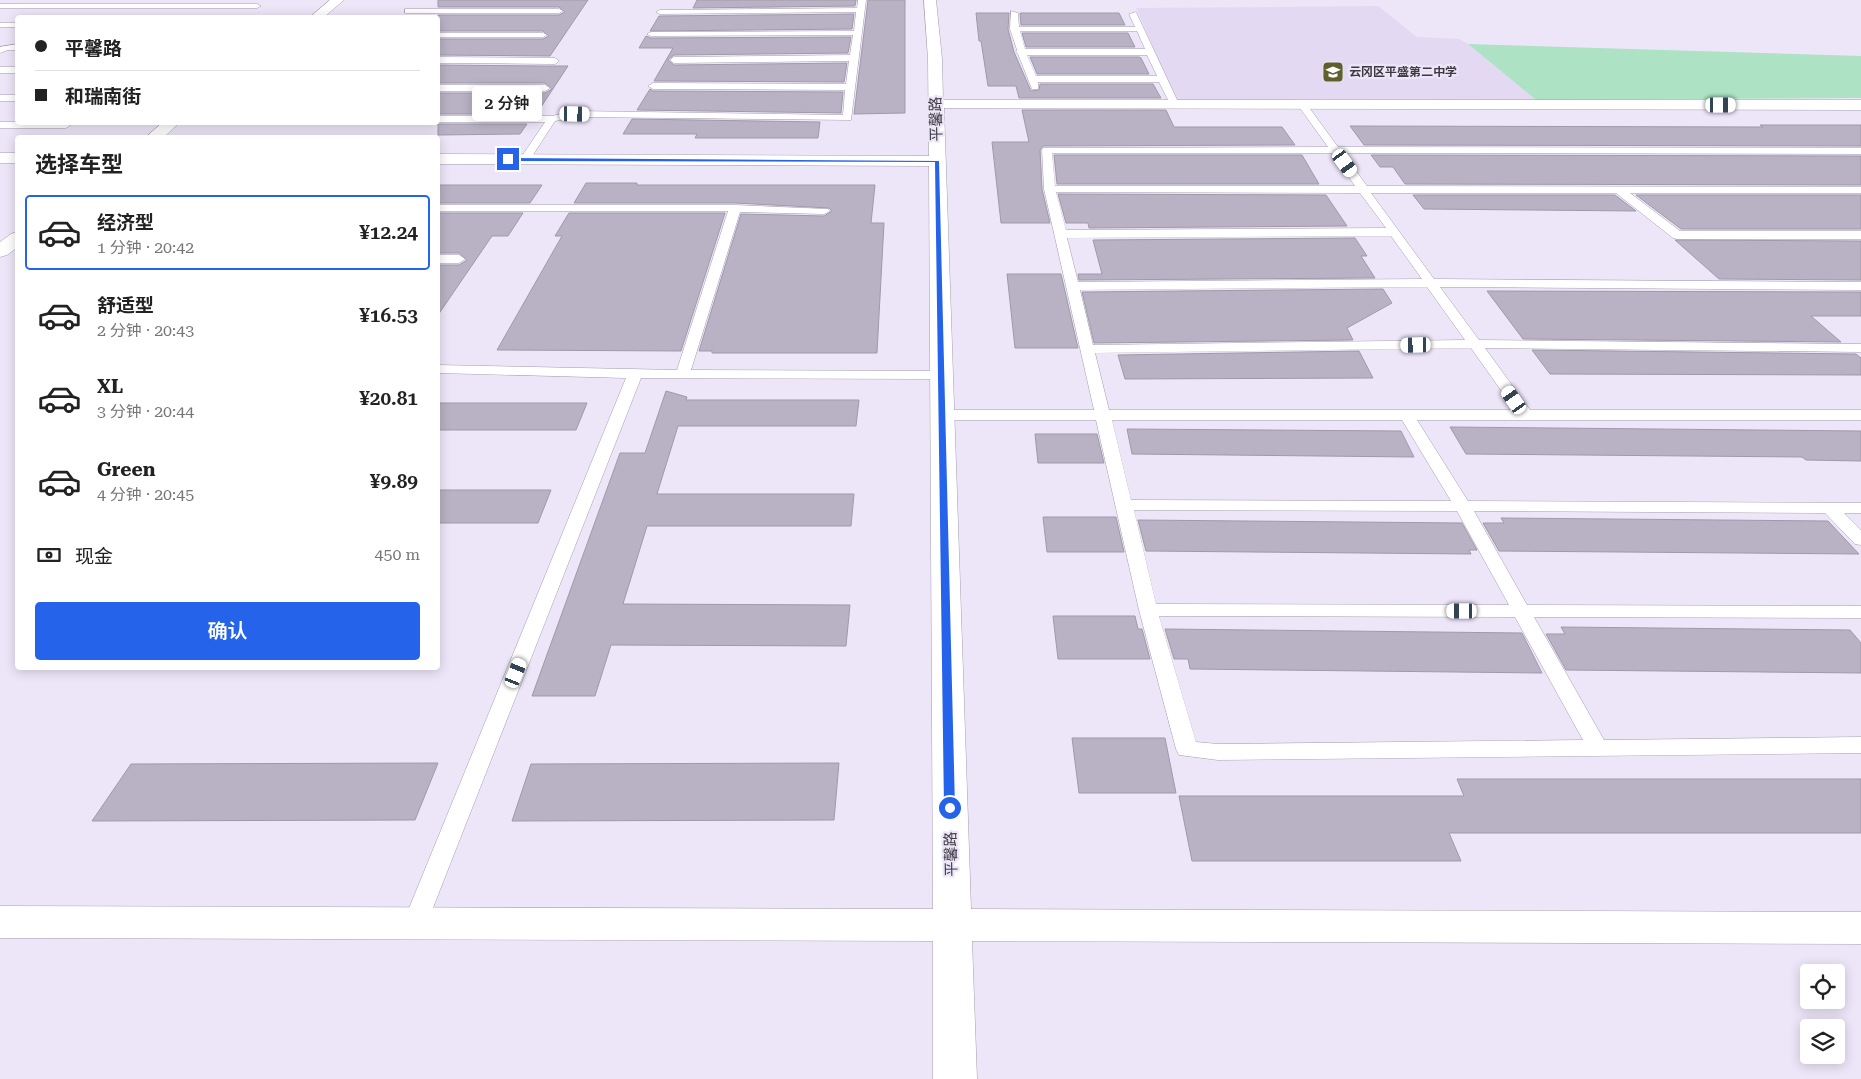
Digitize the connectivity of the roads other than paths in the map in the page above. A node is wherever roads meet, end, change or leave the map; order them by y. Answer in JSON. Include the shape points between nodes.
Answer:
{"nodes":[{"id":1,"x":266,"y":0,"type":"edge"},
{"id":2,"x":338,"y":0,"type":"edge"},
{"id":3,"x":422,"y":0,"type":"edge"},
{"id":4,"x":930,"y":0,"type":"edge"},
{"id":5,"x":861,"y":5,"type":"edge"},
{"id":6,"x":0,"y":6,"type":"edge"},
{"id":7,"x":257,"y":6,"type":"junction"},
{"id":8,"x":408,"y":11,"type":"junction"},
{"id":9,"x":559,"y":12,"type":"dead end"},
{"id":10,"x":660,"y":12,"type":"dead end"},
{"id":11,"x":1014,"y":13,"type":"dead end"},
{"id":12,"x":245,"y":14,"type":"dead end"},
{"id":13,"x":1133,"y":14,"type":"dead end"},
{"id":14,"x":319,"y":15,"type":"edge"},
{"id":15,"x":403,"y":15,"type":"edge"},
{"id":16,"x":15,"y":24,"type":"edge"},
{"id":17,"x":0,"y":25,"type":"edge"},
{"id":18,"x":1014,"y":29,"type":"junction"},
{"id":19,"x":1139,"y":29,"type":"junction"},
{"id":20,"x":857,"y":33,"type":"junction"},
{"id":21,"x":543,"y":34,"type":"dead end"},
{"id":22,"x":651,"y":34,"type":"dead end"},
{"id":23,"x":440,"y":35,"type":"edge"},
{"id":24,"x":15,"y":47,"type":"edge"},
{"id":25,"x":0,"y":50,"type":"edge"},
{"id":26,"x":1020,"y":52,"type":"junction"},
{"id":27,"x":1150,"y":52,"type":"junction"},
{"id":28,"x":854,"y":58,"type":"junction"},
{"id":29,"x":440,"y":60,"type":"edge"},
{"id":30,"x":555,"y":60,"type":"dead end"},
{"id":31,"x":674,"y":60,"type":"dead end"},
{"id":32,"x":0,"y":70,"type":"edge"},
{"id":33,"x":15,"y":70,"type":"edge"},
{"id":34,"x":1162,"y":78,"type":"junction"},
{"id":35,"x":653,"y":86,"type":"dead end"},
{"id":36,"x":850,"y":87,"type":"junction"},
{"id":37,"x":440,"y":88,"type":"edge"},
{"id":38,"x":545,"y":88,"type":"dead end"},
{"id":39,"x":0,"y":98,"type":"edge"},
{"id":40,"x":15,"y":98,"type":"edge"},
{"id":41,"x":936,"y":104,"type":"junction"},
{"id":42,"x":1174,"y":104,"type":"junction"},
{"id":43,"x":1302,"y":104,"type":"junction"},
{"id":44,"x":1861,"y":105,"type":"edge"},
{"id":45,"x":440,"y":119,"type":"edge"},
{"id":46,"x":552,"y":119,"type":"junction"},
{"id":47,"x":0,"y":125,"type":"edge"},
{"id":48,"x":15,"y":125,"type":"edge"},
{"id":49,"x":15,"y":125,"type":"edge"},
{"id":50,"x":66,"y":125,"type":"edge"},
{"id":51,"x":169,"y":125,"type":"edge"},
{"id":52,"x":157,"y":135,"type":"edge"},
{"id":53,"x":1335,"y":150,"type":"junction"},
{"id":54,"x":1861,"y":151,"type":"edge"},
{"id":55,"x":0,"y":158,"type":"edge"},
{"id":56,"x":15,"y":158,"type":"edge"},
{"id":57,"x":440,"y":159,"type":"edge"},
{"id":58,"x":525,"y":159,"type":"junction"},
{"id":59,"x":937,"y":161,"type":"junction"},
{"id":60,"x":1050,"y":189,"type":"junction"},
{"id":61,"x":1364,"y":189,"type":"junction"},
{"id":62,"x":1861,"y":190,"type":"edge"},
{"id":63,"x":1620,"y":191,"type":"junction"},
{"id":64,"x":440,"y":208,"type":"edge"},
{"id":65,"x":735,"y":208,"type":"junction"},
{"id":66,"x":824,"y":211,"type":"dead end"},
{"id":67,"x":1395,"y":232,"type":"junction"},
{"id":68,"x":1061,"y":234,"type":"junction"},
{"id":69,"x":1861,"y":235,"type":"edge"},
{"id":70,"x":15,"y":240,"type":"edge"},
{"id":71,"x":0,"y":251,"type":"edge"},
{"id":72,"x":440,"y":259,"type":"edge"},
{"id":73,"x":459,"y":259,"type":"dead end"},
{"id":74,"x":1431,"y":283,"type":"junction"},
{"id":75,"x":1073,"y":286,"type":"junction"},
{"id":76,"x":1861,"y":286,"type":"edge"},
{"id":77,"x":1474,"y":344,"type":"junction"},
{"id":78,"x":1861,"y":348,"type":"edge"},
{"id":79,"x":1088,"y":349,"type":"junction"},
{"id":80,"x":440,"y":369,"type":"edge"},
{"id":81,"x":635,"y":374,"type":"junction"},
{"id":82,"x":683,"y":374,"type":"junction"},
{"id":83,"x":942,"y":375,"type":"junction"},
{"id":84,"x":1406,"y":414,"type":"junction"},
{"id":85,"x":1525,"y":414,"type":"junction"},
{"id":86,"x":942,"y":415,"type":"junction"},
{"id":87,"x":1861,"y":415,"type":"edge"},
{"id":88,"x":1103,"y":416,"type":"junction"},
{"id":89,"x":1124,"y":505,"type":"junction"},
{"id":90,"x":1462,"y":505,"type":"junction"},
{"id":91,"x":1829,"y":508,"type":"junction"},
{"id":92,"x":1861,"y":508,"type":"edge"},
{"id":93,"x":1861,"y":540,"type":"edge"},
{"id":94,"x":1148,"y":610,"type":"junction"},
{"id":95,"x":1521,"y":611,"type":"junction"},
{"id":96,"x":1861,"y":612,"type":"edge"},
{"id":97,"x":1861,"y":745,"type":"edge"},
{"id":98,"x":1598,"y":748,"type":"junction"},
{"id":99,"x":0,"y":922,"type":"edge"},
{"id":100,"x":415,"y":923,"type":"junction"},
{"id":101,"x":952,"y":925,"type":"junction"},
{"id":102,"x":1861,"y":928,"type":"edge"},
{"id":103,"x":955,"y":1079,"type":"edge"}],
"edges":[{"from":1,"to":7,"type":"lane"},
{"from":2,"to":14,"type":"street"},
{"from":3,"to":8,"type":"lane"},
{"from":4,"to":41,"type":"street","name":"平馨路"},
{"from":5,"to":10,"type":"lane"},
{"from":5,"to":20,"type":"lane"},
{"from":6,"to":7,"type":"lane"},
{"from":7,"to":12,"type":"lane"},
{"from":8,"to":9,"type":"lane"},
{"from":8,"to":15,"type":"lane"},
{"from":11,"to":18,"type":"lane"},
{"from":13,"to":19,"type":"lane"},
{"from":16,"to":17,"type":"lane"},
{"from":18,"to":19,"type":"lane"},
{"from":18,"to":26,"type":"lane"},
{"from":19,"to":27,"type":"lane"},
{"from":20,"to":22,"type":"lane"},
{"from":20,"to":28,"type":"lane"},
{"from":21,"to":23,"type":"lane"},
{"from":24,"to":25,"type":"lane"},
{"from":26,"to":27,"type":"lane"},
{"from":26,"to":34,"type":"lane","via":[[1034,83]]},
{"from":27,"to":34,"type":"lane"},
{"from":28,"to":31,"type":"lane"},
{"from":28,"to":36,"type":"lane"},
{"from":29,"to":30,"type":"lane"},
{"from":32,"to":33,"type":"lane"},
{"from":34,"to":42,"type":"lane"},
{"from":35,"to":36,"type":"lane"},
{"from":36,"to":46,"type":"lane","via":[[848,118],[575,114]]},
{"from":37,"to":38,"type":"lane"},
{"from":39,"to":40,"type":"lane"},
{"from":41,"to":42,"type":"street"},
{"from":41,"to":59,"type":"street","name":"平馨路"},
{"from":42,"to":43,"type":"street"},
{"from":43,"to":44,"type":"street"},
{"from":43,"to":53,"type":"lane"},
{"from":45,"to":46,"type":"lane"},
{"from":46,"to":58,"type":"lane"},
{"from":47,"to":48,"type":"lane"},
{"from":49,"to":50,"type":"lane"},
{"from":51,"to":52,"type":"street"},
{"from":53,"to":54,"type":"lane"},
{"from":53,"to":60,"type":"lane","via":[[1046,150]]},
{"from":53,"to":61,"type":"lane"},
{"from":55,"to":56,"type":"street"},
{"from":57,"to":58,"type":"street"},
{"from":58,"to":59,"type":"street"},
{"from":59,"to":83,"type":"street","name":"平馨路"},
{"from":60,"to":61,"type":"lane"},
{"from":60,"to":68,"type":"lane"},
{"from":61,"to":63,"type":"lane"},
{"from":61,"to":67,"type":"lane"},
{"from":62,"to":63,"type":"lane"},
{"from":63,"to":69,"type":"lane","via":[[1677,235]]},
{"from":64,"to":65,"type":"lane"},
{"from":65,"to":66,"type":"lane"},
{"from":65,"to":82,"type":"lane"},
{"from":67,"to":68,"type":"lane"},
{"from":67,"to":74,"type":"lane"},
{"from":68,"to":75,"type":"lane"},
{"from":70,"to":71,"type":"street"},
{"from":72,"to":73,"type":"lane"},
{"from":74,"to":75,"type":"lane"},
{"from":74,"to":76,"type":"lane"},
{"from":74,"to":77,"type":"lane"},
{"from":75,"to":79,"type":"lane"},
{"from":77,"to":78,"type":"lane"},
{"from":77,"to":79,"type":"lane"},
{"from":77,"to":85,"type":"lane"},
{"from":79,"to":88,"type":"lane"},
{"from":80,"to":81,"type":"lane"},
{"from":81,"to":82,"type":"lane"},
{"from":81,"to":100,"type":"lane"},
{"from":82,"to":83,"type":"lane"},
{"from":83,"to":86,"type":"street","name":"平馨路"},
{"from":84,"to":85,"type":"lane"},
{"from":84,"to":88,"type":"lane"},
{"from":84,"to":90,"type":"lane"},
{"from":85,"to":87,"type":"lane"},
{"from":86,"to":88,"type":"lane"},
{"from":86,"to":101,"type":"street","name":"平馨路"},
{"from":88,"to":89,"type":"lane"},
{"from":89,"to":90,"type":"lane"},
{"from":89,"to":94,"type":"lane"},
{"from":90,"to":91,"type":"lane"},
{"from":90,"to":95,"type":"lane"},
{"from":91,"to":92,"type":"lane"},
{"from":91,"to":93,"type":"lane"},
{"from":94,"to":95,"type":"lane"},
{"from":94,"to":98,"type":"lane","via":[[1187,749],[1228,752]]},
{"from":95,"to":96,"type":"lane"},
{"from":95,"to":98,"type":"lane"},
{"from":97,"to":98,"type":"lane"},
{"from":99,"to":100,"type":"street"},
{"from":100,"to":101,"type":"street"},
{"from":101,"to":102,"type":"street"},
{"from":101,"to":103,"type":"street","name":"平馨路"}]}
